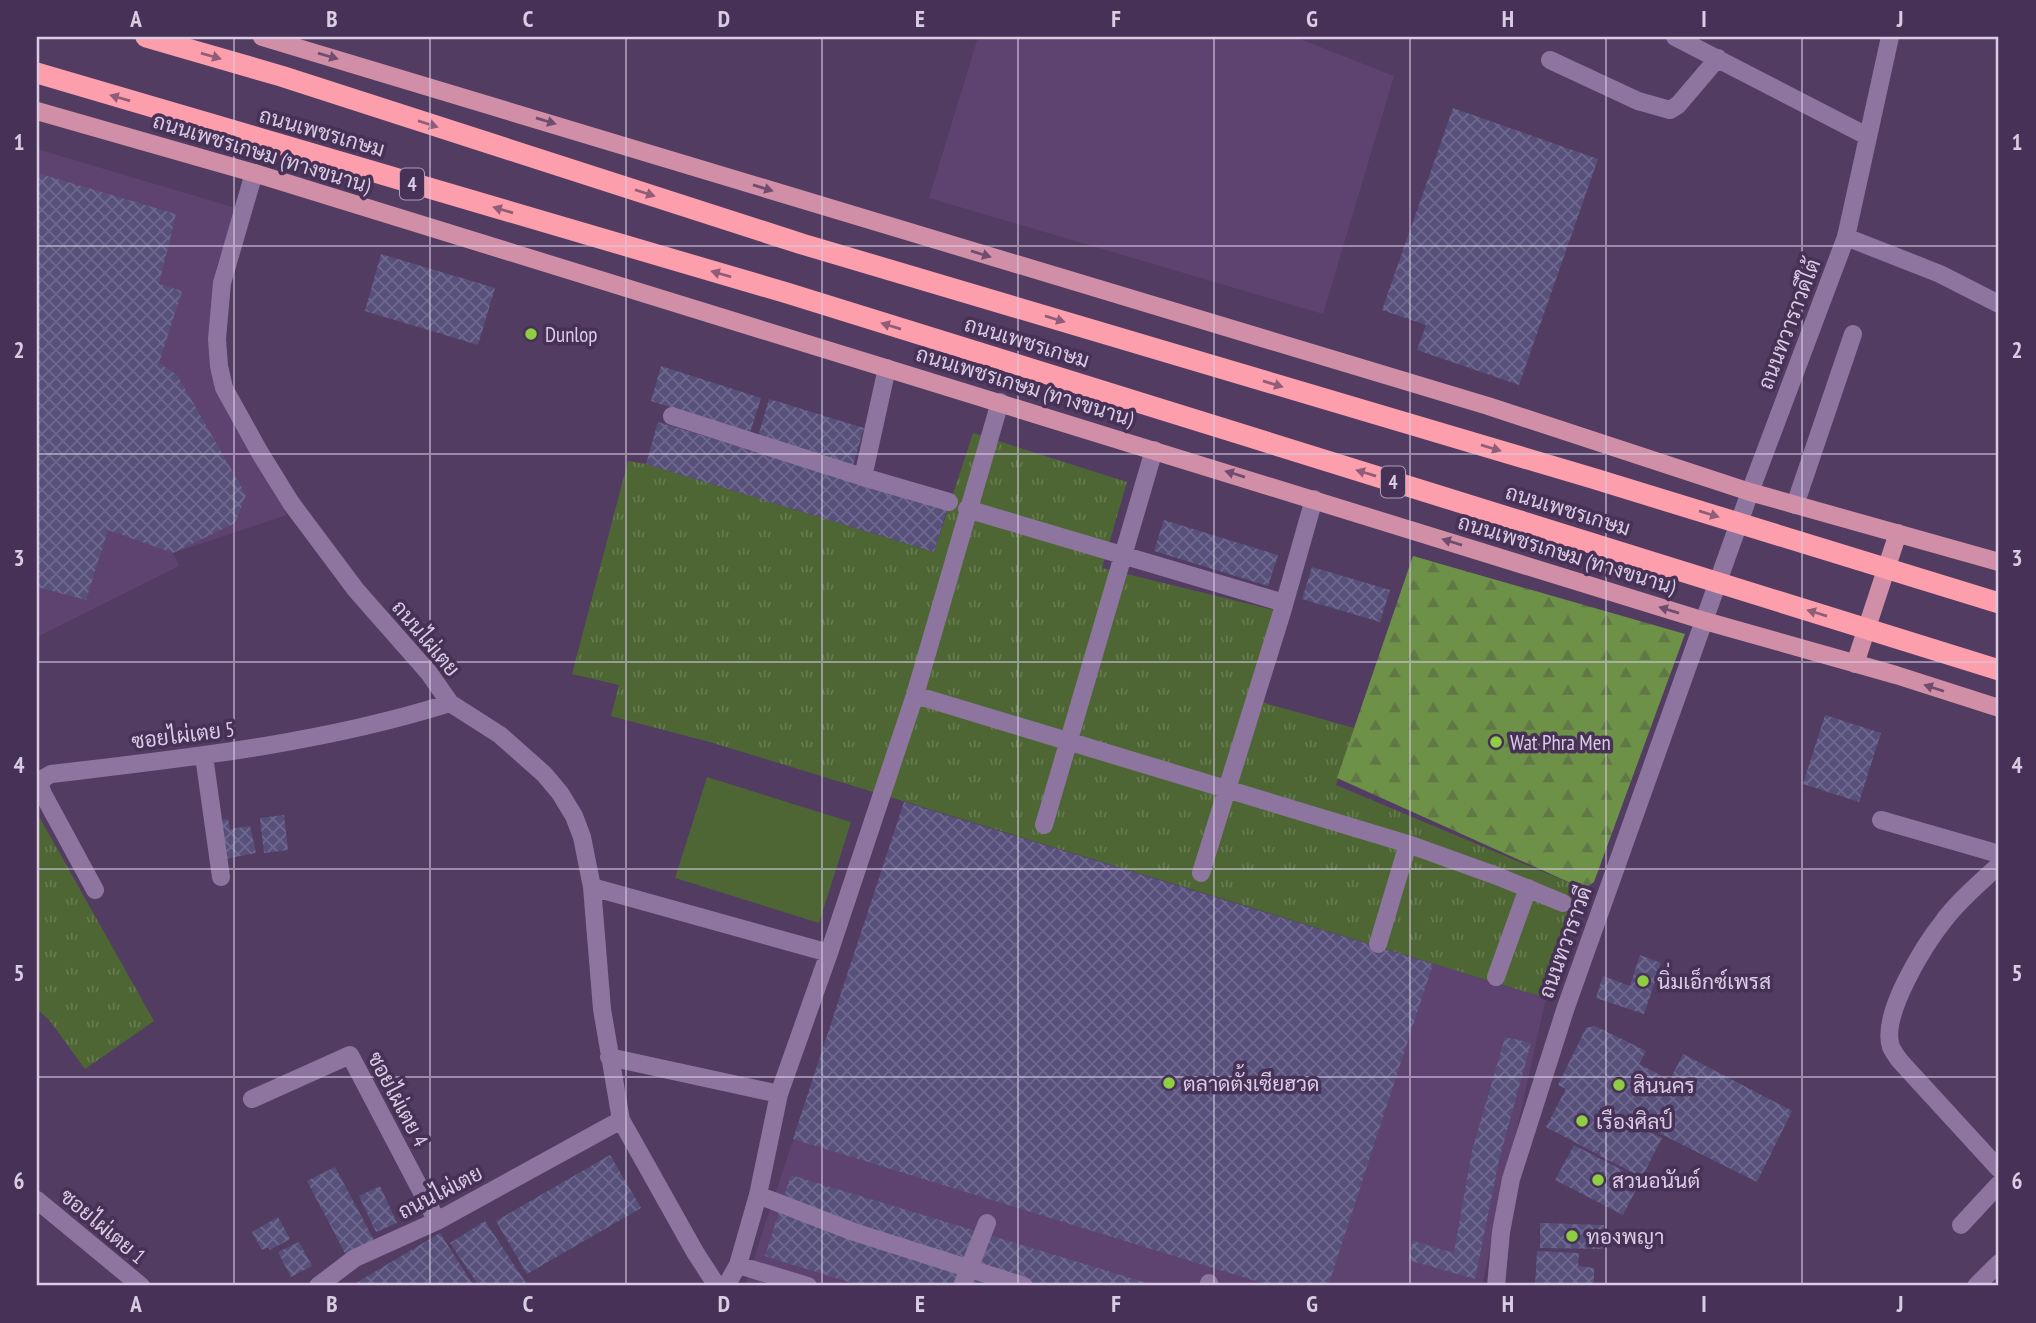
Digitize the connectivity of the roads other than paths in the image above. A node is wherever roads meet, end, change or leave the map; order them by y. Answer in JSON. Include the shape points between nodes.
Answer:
{"nodes":[{"id":1,"x":146,"y":37,"type":"edge"},
{"id":2,"x":262,"y":37,"type":"edge"},
{"id":3,"x":1675,"y":37,"type":"edge"},
{"id":4,"x":1890,"y":37,"type":"edge"},
{"id":5,"x":285,"y":40,"type":"edge"},
{"id":6,"x":1718,"y":58,"type":"junction"},
{"id":7,"x":1550,"y":60,"type":"dead end"},
{"id":8,"x":37,"y":73,"type":"edge"},
{"id":9,"x":37,"y":111,"type":"edge"},
{"id":10,"x":1867,"y":136,"type":"junction"},
{"id":11,"x":254,"y":173,"type":"junction"},
{"id":12,"x":1846,"y":237,"type":"junction"},
{"id":13,"x":1999,"y":304,"type":"edge"},
{"id":14,"x":1853,"y":334,"type":"dead end"},
{"id":15,"x":887,"y":368,"type":"junction"},
{"id":16,"x":1000,"y":402,"type":"junction"},
{"id":17,"x":672,"y":416,"type":"dead end"},
{"id":18,"x":1154,"y":450,"type":"junction"},
{"id":19,"x":863,"y":477,"type":"junction"},
{"id":20,"x":1750,"y":492,"type":"junction"},
{"id":21,"x":1314,"y":499,"type":"junction"},
{"id":22,"x":949,"y":502,"type":"dead end"},
{"id":23,"x":1796,"y":505,"type":"junction"},
{"id":24,"x":967,"y":509,"type":"junction"},
{"id":25,"x":1898,"y":533,"type":"junction"},
{"id":26,"x":1123,"y":555,"type":"junction"},
{"id":27,"x":1999,"y":562,"type":"edge"},
{"id":28,"x":1284,"y":603,"type":"junction"},
{"id":29,"x":1999,"y":603,"type":"edge"},
{"id":30,"x":1705,"y":621,"type":"junction"},
{"id":31,"x":1855,"y":664,"type":"junction"},
{"id":32,"x":1999,"y":670,"type":"edge"},
{"id":33,"x":915,"y":695,"type":"junction"},
{"id":34,"x":450,"y":702,"type":"junction"},
{"id":35,"x":1999,"y":708,"type":"edge"},
{"id":36,"x":1069,"y":741,"type":"junction"},
{"id":37,"x":204,"y":756,"type":"junction"},
{"id":38,"x":1227,"y":789,"type":"junction"},
{"id":39,"x":1881,"y":820,"type":"dead end"},
{"id":40,"x":1044,"y":825,"type":"dead end"},
{"id":41,"x":1408,"y":844,"type":"junction"},
{"id":42,"x":1999,"y":854,"type":"edge"},
{"id":43,"x":1999,"y":865,"type":"edge"},
{"id":44,"x":1201,"y":873,"type":"dead end"},
{"id":45,"x":221,"y":877,"type":"dead end"},
{"id":46,"x":592,"y":887,"type":"junction"},
{"id":47,"x":1528,"y":888,"type":"junction"},
{"id":48,"x":95,"y":890,"type":"dead end"},
{"id":49,"x":1563,"y":903,"type":"dead end"},
{"id":50,"x":1378,"y":944,"type":"dead end"},
{"id":51,"x":829,"y":953,"type":"junction"},
{"id":52,"x":1496,"y":977,"type":"dead end"},
{"id":53,"x":610,"y":1058,"type":"junction"},
{"id":54,"x":779,"y":1094,"type":"junction"},
{"id":55,"x":252,"y":1099,"type":"dead end"},
{"id":56,"x":621,"y":1120,"type":"junction"},
{"id":57,"x":1999,"y":1169,"type":"edge"},
{"id":58,"x":1999,"y":1184,"type":"edge"},
{"id":59,"x":758,"y":1195,"type":"junction"},
{"id":60,"x":37,"y":1200,"type":"edge"},
{"id":61,"x":437,"y":1221,"type":"junction"},
{"id":62,"x":987,"y":1223,"type":"dead end"},
{"id":63,"x":1961,"y":1225,"type":"dead end"},
{"id":64,"x":1999,"y":1262,"type":"edge"},
{"id":65,"x":738,"y":1265,"type":"junction"},
{"id":66,"x":968,"y":1269,"type":"junction"},
{"id":67,"x":141,"y":1286,"type":"edge"},
{"id":68,"x":318,"y":1286,"type":"edge"},
{"id":69,"x":717,"y":1286,"type":"edge"},
{"id":70,"x":726,"y":1286,"type":"edge"},
{"id":71,"x":808,"y":1286,"type":"edge"},
{"id":72,"x":962,"y":1286,"type":"edge"},
{"id":73,"x":1024,"y":1286,"type":"edge"},
{"id":74,"x":1496,"y":1286,"type":"edge"},
{"id":75,"x":1976,"y":1286,"type":"edge"}],
"edges":[{"from":1,"to":29,"type":"highway","name":"ถนนเพชรเกษม","one_way":true,"via":[[294,80],[802,244]]},
{"from":2,"to":5,"type":"main road"},
{"from":3,"to":6,"type":"street"},
{"from":4,"to":10,"type":"street","name":"ถนนทวาราวดีใต้"},
{"from":5,"to":20,"type":"main road","one_way":true,"via":[[1488,406]]},
{"from":6,"to":7,"type":"street","via":[[1670,110],[1638,101]]},
{"from":6,"to":10,"type":"street"},
{"from":32,"to":8,"type":"highway","name":"ถนนเพชรเกษม","number":"4","one_way":true,"via":[[787,293]]},
{"from":9,"to":11,"type":"main road","name":"ถนนเพชรเกษม (ทางขนาน)","number":"4"},
{"from":10,"to":12,"type":"street","name":"ถนนทวาราวดีใต้"},
{"from":11,"to":15,"type":"main road","name":"ถนนเพชรเกษม (ทางขนาน)","number":"4"},
{"from":11,"to":34,"type":"street","name":"ถนนไผ่เตย","via":[[222,283],[217,339],[224,388],[317,539]]},
{"from":12,"to":13,"type":"street","via":[[1940,274]]},
{"from":12,"to":20,"type":"street","name":"ถนนทวาราวดีใต้"},
{"from":14,"to":23,"type":"street"},
{"from":15,"to":16,"type":"main road","name":"ถนนเพชรเกษม (ทางขนาน)","number":"4"},
{"from":15,"to":19,"type":"street"},
{"from":16,"to":18,"type":"main road","name":"ถนนเพชรเกษม (ทางขนาน)","number":"4"},
{"from":16,"to":24,"type":"street"},
{"from":17,"to":19,"type":"street"},
{"from":21,"to":18,"type":"main road","name":"ถนนเพชรเกษม (ทางขนาน)","number":"4","one_way":true},
{"from":18,"to":26,"type":"street"},
{"from":19,"to":22,"type":"street"},
{"from":20,"to":23,"type":"main road"},
{"from":20,"to":30,"type":"street","name":"ถนนทวาราวดีใต้"},
{"from":21,"to":28,"type":"street"},
{"from":30,"to":21,"type":"main road","name":"ถนนเพชรเกษม (ทางขนาน)","number":"4","one_way":true},
{"from":23,"to":25,"type":"main road"},
{"from":24,"to":26,"type":"street"},
{"from":24,"to":33,"type":"street"},
{"from":25,"to":27,"type":"main road"},
{"from":25,"to":31,"type":"main road"},
{"from":26,"to":28,"type":"street"},
{"from":26,"to":36,"type":"street"},
{"from":28,"to":38,"type":"street"},
{"from":30,"to":31,"type":"main road","name":"ถนนเพชรเกษม (ทางขนาน)","number":"4"},
{"from":30,"to":74,"type":"street","name":"ถนนทวาราวดี","via":[[1563,1017],[1515,1166],[1501,1232]]},
{"from":35,"to":31,"type":"main road","name":"ถนนเพชรเกษม (ทางขนาน)","number":"4","one_way":true},
{"from":33,"to":36,"type":"street"},
{"from":33,"to":51,"type":"street"},
{"from":34,"to":37,"type":"street","name":"ซอยไผ่เตย 5","via":[[323,737]]},
{"from":34,"to":46,"type":"street","name":"ถนนไผ่เตย","via":[[500,735],[560,793],[582,837]]},
{"from":36,"to":38,"type":"street"},
{"from":36,"to":40,"type":"street"},
{"from":37,"to":45,"type":"street"},
{"from":37,"to":48,"type":"street","name":"ซอยไผ่เตย 5","via":[[44,778],[40,785],[43,794]]},
{"from":38,"to":41,"type":"street"},
{"from":38,"to":44,"type":"street"},
{"from":39,"to":42,"type":"street"},
{"from":41,"to":47,"type":"street"},
{"from":41,"to":50,"type":"street"},
{"from":43,"to":57,"type":"street","via":[[1946,917],[1914,964],[1890,1020],[1890,1031],[1891,1046],[1900,1061]]},
{"from":46,"to":51,"type":"street"},
{"from":46,"to":53,"type":"street","name":"ถนนไผ่เตย"},
{"from":47,"to":49,"type":"street"},
{"from":47,"to":52,"type":"street"},
{"from":51,"to":54,"type":"street"},
{"from":53,"to":54,"type":"street"},
{"from":53,"to":56,"type":"street","name":"ถนนไผ่เตย"},
{"from":54,"to":59,"type":"street"},
{"from":55,"to":61,"type":"street","name":"ซอยไผ่เตย 4","via":[[349,1055]]},
{"from":56,"to":61,"type":"street","name":"ถนนไผ่เตย"},
{"from":56,"to":69,"type":"street","name":"ถนนไผ่เตย"},
{"from":58,"to":63,"type":"street"},
{"from":59,"to":65,"type":"street"},
{"from":59,"to":66,"type":"street"},
{"from":60,"to":67,"type":"street","name":"ซอยไผ่เตย 1"},
{"from":61,"to":68,"type":"street","name":"ถนนไผ่เตย","via":[[355,1258]]},
{"from":62,"to":66,"type":"street"},
{"from":64,"to":75,"type":"street"},
{"from":65,"to":70,"type":"street"},
{"from":65,"to":71,"type":"street"},
{"from":66,"to":72,"type":"street"},
{"from":66,"to":73,"type":"street"}]}
